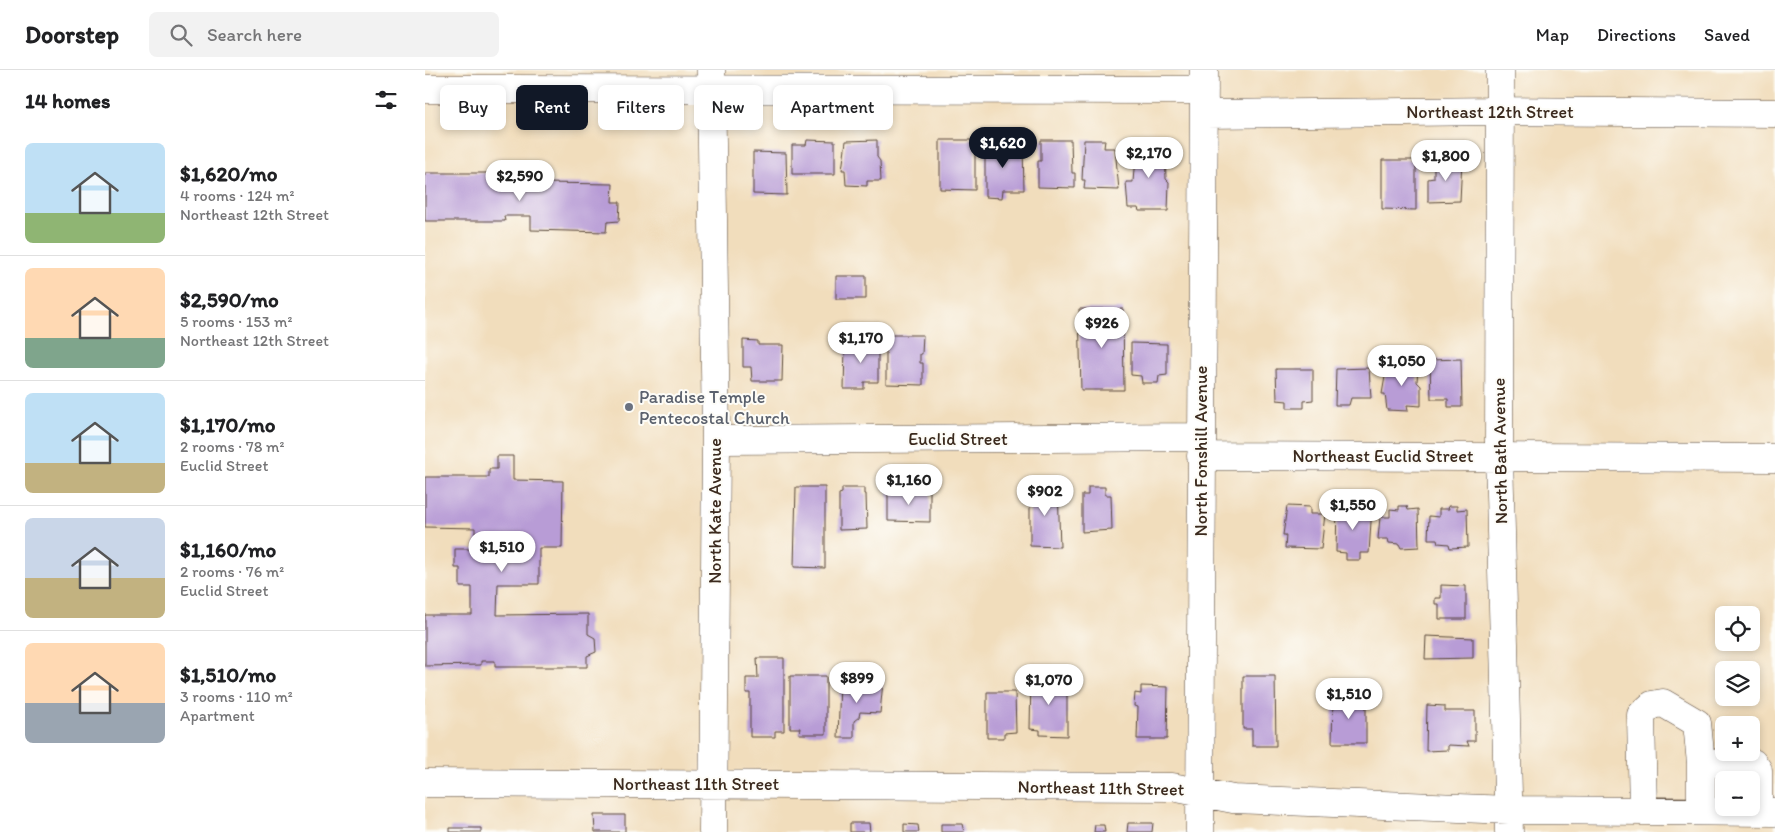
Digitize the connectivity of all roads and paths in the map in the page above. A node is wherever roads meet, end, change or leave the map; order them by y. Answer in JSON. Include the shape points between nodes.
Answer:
{"nodes":[{"id":1,"x":1500,"y":70,"type":"edge"},
{"id":2,"x":711,"y":80,"type":"edge"},
{"id":3,"x":425,"y":89,"type":"edge"},
{"id":4,"x":1205,"y":91,"type":"edge"},
{"id":5,"x":1500,"y":111,"type":"junction"},
{"id":6,"x":1775,"y":113,"type":"edge"},
{"id":7,"x":716,"y":440,"type":"junction"},
{"id":8,"x":1201,"y":447,"type":"junction"},
{"id":9,"x":1499,"y":456,"type":"junction"},
{"id":10,"x":1775,"y":458,"type":"edge"},
{"id":11,"x":1701,"y":763,"type":"junction"},
{"id":12,"x":425,"y":783,"type":"edge"},
{"id":13,"x":713,"y":784,"type":"junction"},
{"id":14,"x":1200,"y":792,"type":"junction"},
{"id":15,"x":1643,"y":811,"type":"junction"},
{"id":16,"x":1701,"y":811,"type":"junction"},
{"id":17,"x":1767,"y":812,"type":"edge"},
{"id":18,"x":1509,"y":821,"type":"edge"},
{"id":19,"x":713,"y":832,"type":"edge"},
{"id":20,"x":1200,"y":832,"type":"edge"}],
"edges":[{"from":1,"to":5,"type":"street","name":"North Bath Avenue"},
{"from":2,"to":3,"type":"street","name":"Northeast 12th Street"},
{"from":2,"to":4,"type":"street","name":"Northeast 12th Street"},
{"from":2,"to":7,"type":"street","name":"North Kate Avenue"},
{"from":4,"to":5,"type":"street","name":"Northeast 12th Street"},
{"from":4,"to":8,"type":"street","name":"North Fonshill Avenue"},
{"from":5,"to":6,"type":"street","name":"Northeast 12th Street"},
{"from":5,"to":9,"type":"street","name":"North Bath Avenue"},
{"from":7,"to":8,"type":"street","name":"Euclid Street"},
{"from":7,"to":13,"type":"street","name":"North Kate Avenue"},
{"from":8,"to":9,"type":"street","name":"Northeast Euclid Street"},
{"from":8,"to":14,"type":"street","name":"North Fonshill Avenue"},
{"from":9,"to":10,"type":"street","name":"Northeast Euclid Street"},
{"from":9,"to":18,"type":"street","name":"North Bath Avenue"},
{"from":11,"to":15,"type":"street","via":[[1697,723],[1663,703],[1651,705],[1641,715]]},
{"from":11,"to":16,"type":"street"},
{"from":11,"to":17,"type":"street","via":[[1753,763],[1758,770]]},
{"from":12,"to":13,"type":"street","name":"Northeast 11th Street"},
{"from":13,"to":14,"type":"street","name":"Northeast 11th Street","via":[[1172,787]]},
{"from":13,"to":19,"type":"street","name":"North Kate Avenue"},
{"from":14,"to":18,"type":"street","name":"Northeast 11th Street","via":[[1233,799]]},
{"from":14,"to":20,"type":"street","name":"North Fonshill Avenue"},
{"from":15,"to":16,"type":"street","name":"Northeast 11th Street"},
{"from":15,"to":18,"type":"street","name":"Northeast 11th Street"},
{"from":16,"to":17,"type":"street","name":"Northeast 11th Street"}]}
